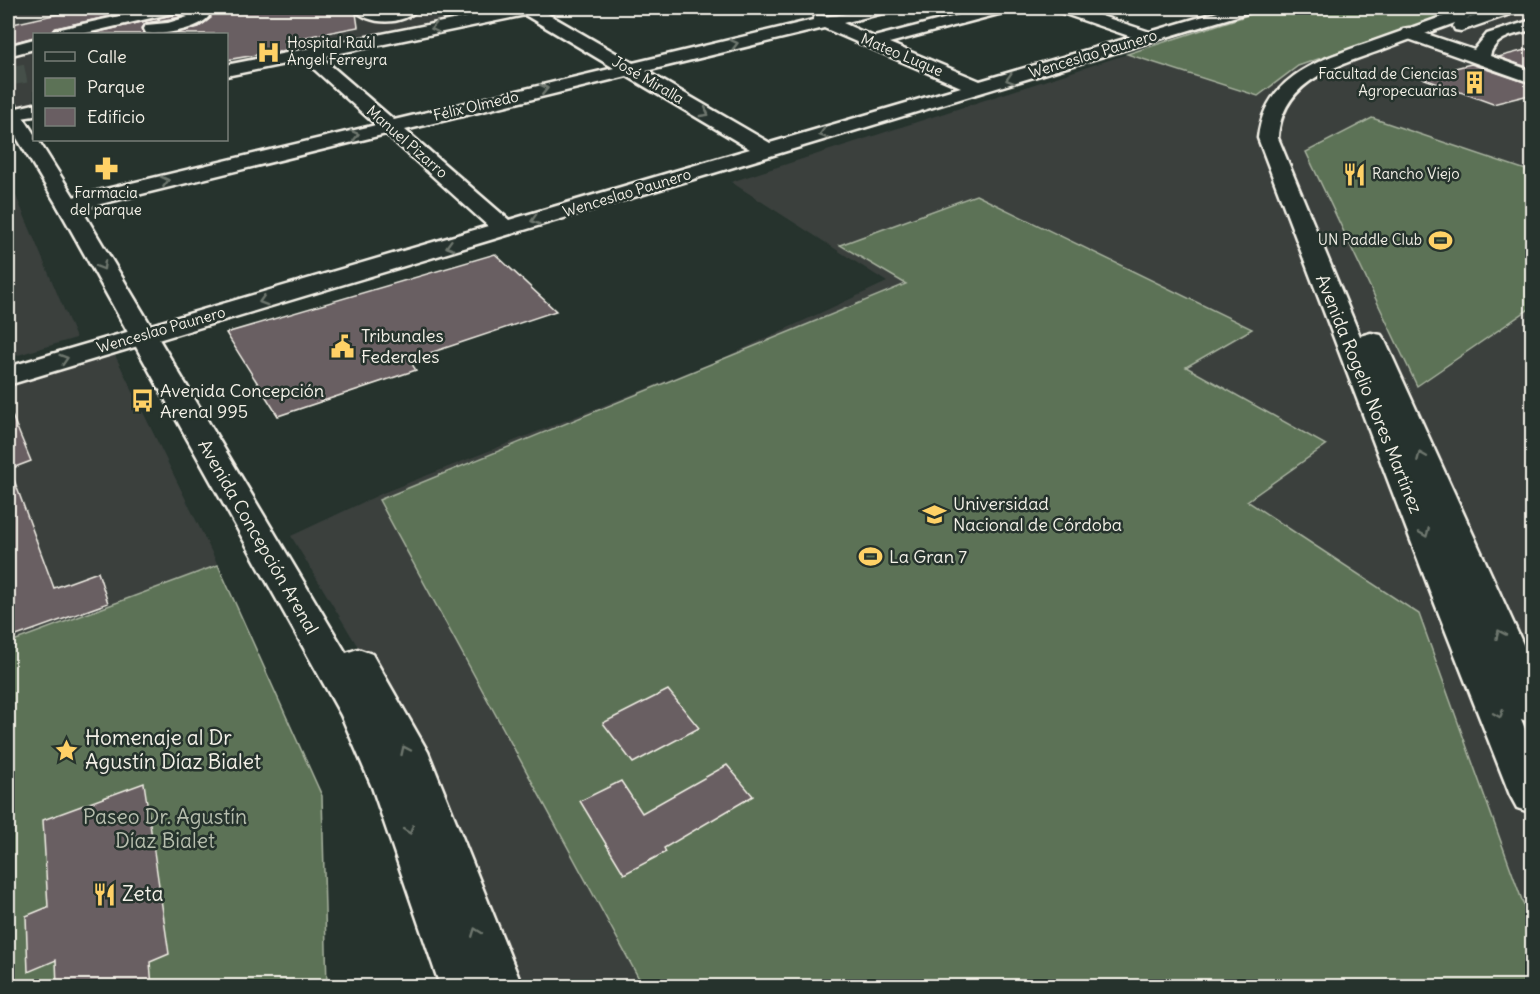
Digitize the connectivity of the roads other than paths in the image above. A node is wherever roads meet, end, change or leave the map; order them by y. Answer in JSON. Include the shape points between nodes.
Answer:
{"nodes":[{"id":1,"x":181,"y":8,"type":"edge"},
{"id":2,"x":362,"y":8,"type":"edge"},
{"id":3,"x":410,"y":8,"type":"edge"},
{"id":4,"x":531,"y":8,"type":"edge"},
{"id":5,"x":885,"y":8,"type":"edge"},
{"id":6,"x":1004,"y":8,"type":"edge"},
{"id":7,"x":1062,"y":8,"type":"edge"},
{"id":8,"x":1247,"y":8,"type":"edge"},
{"id":9,"x":1480,"y":8,"type":"edge"},
{"id":10,"x":1513,"y":8,"type":"edge"},
{"id":11,"x":801,"y":11,"type":"dead end"},
{"id":12,"x":384,"y":16,"type":"junction"},
{"id":13,"x":826,"y":22,"type":"junction"},
{"id":14,"x":1533,"y":25,"type":"edge"},
{"id":15,"x":152,"y":28,"type":"dead end"},
{"id":16,"x":67,"y":33,"type":"edge"},
{"id":17,"x":78,"y":33,"type":"edge"},
{"id":18,"x":403,"y":34,"type":"junction"},
{"id":19,"x":1418,"y":36,"type":"junction"},
{"id":20,"x":1149,"y":37,"type":"junction"},
{"id":21,"x":873,"y":42,"type":"junction"},
{"id":22,"x":33,"y":43,"type":"edge"},
{"id":23,"x":8,"y":49,"type":"edge"},
{"id":24,"x":307,"y":54,"type":"junction"},
{"id":25,"x":1481,"y":57,"type":"junction"},
{"id":26,"x":629,"y":69,"type":"junction"},
{"id":27,"x":228,"y":70,"type":"edge"},
{"id":28,"x":1533,"y":77,"type":"edge"},
{"id":29,"x":8,"y":87,"type":"edge"},
{"id":30,"x":979,"y":88,"type":"junction"},
{"id":31,"x":19,"y":111,"type":"edge"},
{"id":32,"x":389,"y":126,"type":"junction"},
{"id":33,"x":33,"y":130,"type":"edge"},
{"id":34,"x":33,"y":134,"type":"edge"},
{"id":35,"x":37,"y":141,"type":"edge"},
{"id":36,"x":41,"y":141,"type":"edge"},
{"id":37,"x":769,"y":151,"type":"junction"},
{"id":38,"x":75,"y":203,"type":"junction"},
{"id":39,"x":506,"y":229,"type":"junction"},
{"id":40,"x":153,"y":333,"type":"junction"},
{"id":41,"x":8,"y":376,"type":"edge"},
{"id":42,"x":1533,"y":707,"type":"edge"},
{"id":43,"x":1533,"y":795,"type":"edge"},
{"id":44,"x":465,"y":987,"type":"edge"},
{"id":45,"x":497,"y":987,"type":"edge"}],
"edges":[{"from":1,"to":15,"type":"main road","via":[[201,16],[169,28]]},
{"from":1,"to":16,"type":"main road"},
{"from":1,"to":17,"type":"main road"},
{"from":2,"to":12,"type":"main road"},
{"from":3,"to":12,"type":"main road"},
{"from":4,"to":18,"type":"main road","one_way":true},
{"from":4,"to":26,"type":"main road","name":"José Miralla"},
{"from":5,"to":13,"type":"main road","name":"Félix Olmedo"},
{"from":6,"to":21,"type":"main road"},
{"from":7,"to":20,"type":"main road"},
{"from":8,"to":20,"type":"main road","name":"Wenceslao Paunero"},
{"from":9,"to":19,"type":"main road","name":"Avenida Rogelio Nores Martínez"},
{"from":10,"to":19,"type":"main road","name":"Avenida Rogelio Nores Martínez"},
{"from":11,"to":13,"type":"main road","name":"Mateo Luque"},
{"from":12,"to":18,"type":"main road"},
{"from":13,"to":21,"type":"main road","name":"Mateo Luque"},
{"from":26,"to":13,"type":"main road","name":"Félix Olmedo","one_way":true},
{"from":14,"to":25,"type":"main road","via":[[1486,42]]},
{"from":18,"to":24,"type":"main road"},
{"from":19,"to":25,"type":"main road"},
{"from":42,"to":19,"type":"main road","name":"Avenida Rogelio Nores Martínez","one_way":true,"via":[[1460,547],[1287,141],[1293,108],[1310,87],[1328,75]]},
{"from":19,"to":43,"type":"main road","name":"Avenida Rogelio Nores Martínez","one_way":true,"via":[[1318,67],[1303,76],[1273,111],[1268,138]]},
{"from":20,"to":30,"type":"main road","name":"Wenceslao Paunero","one_way":true},
{"from":21,"to":30,"type":"main road","name":"Mateo Luque"},
{"from":22,"to":23,"type":"main road"},
{"from":24,"to":27,"type":"main road"},
{"from":24,"to":32,"type":"main road","name":"Manuel Pizarro"},
{"from":25,"to":28,"type":"main road"},
{"from":32,"to":26,"type":"main road","name":"Félix Olmedo","one_way":true},
{"from":26,"to":37,"type":"main road","name":"José Miralla","one_way":true},
{"from":29,"to":31,"type":"main road","name":"Avenida Concepción Arenal"},
{"from":30,"to":37,"type":"main road","name":"Wenceslao Paunero","one_way":true},
{"from":31,"to":33,"type":"main road","name":"Avenida Concepción Arenal"},
{"from":31,"to":34,"type":"main road","name":"Avenida Concepción Arenal"},
{"from":38,"to":32,"type":"main road","name":"Félix Olmedo","one_way":true},
{"from":32,"to":39,"type":"main road","name":"Manuel Pizarro"},
{"from":35,"to":38,"type":"main road","name":"Avenida Concepción Arenal"},
{"from":36,"to":38,"type":"main road","name":"Avenida Concepción Arenal"},
{"from":37,"to":39,"type":"main road","name":"Wenceslao Paunero","one_way":true},
{"from":38,"to":40,"type":"main road","name":"Avenida Concepción Arenal"},
{"from":39,"to":40,"type":"main road","name":"Wenceslao Paunero","one_way":true},
{"from":41,"to":40,"type":"main road","name":"Wenceslao Paunero","one_way":true},
{"from":40,"to":44,"type":"main road","name":"Avenida Concepción Arenal","one_way":true,"via":[[360,712],[393,787]]},
{"from":45,"to":40,"type":"main road","name":"Avenida Concepción Arenal","one_way":true,"via":[[411,762],[386,712]]}]}
